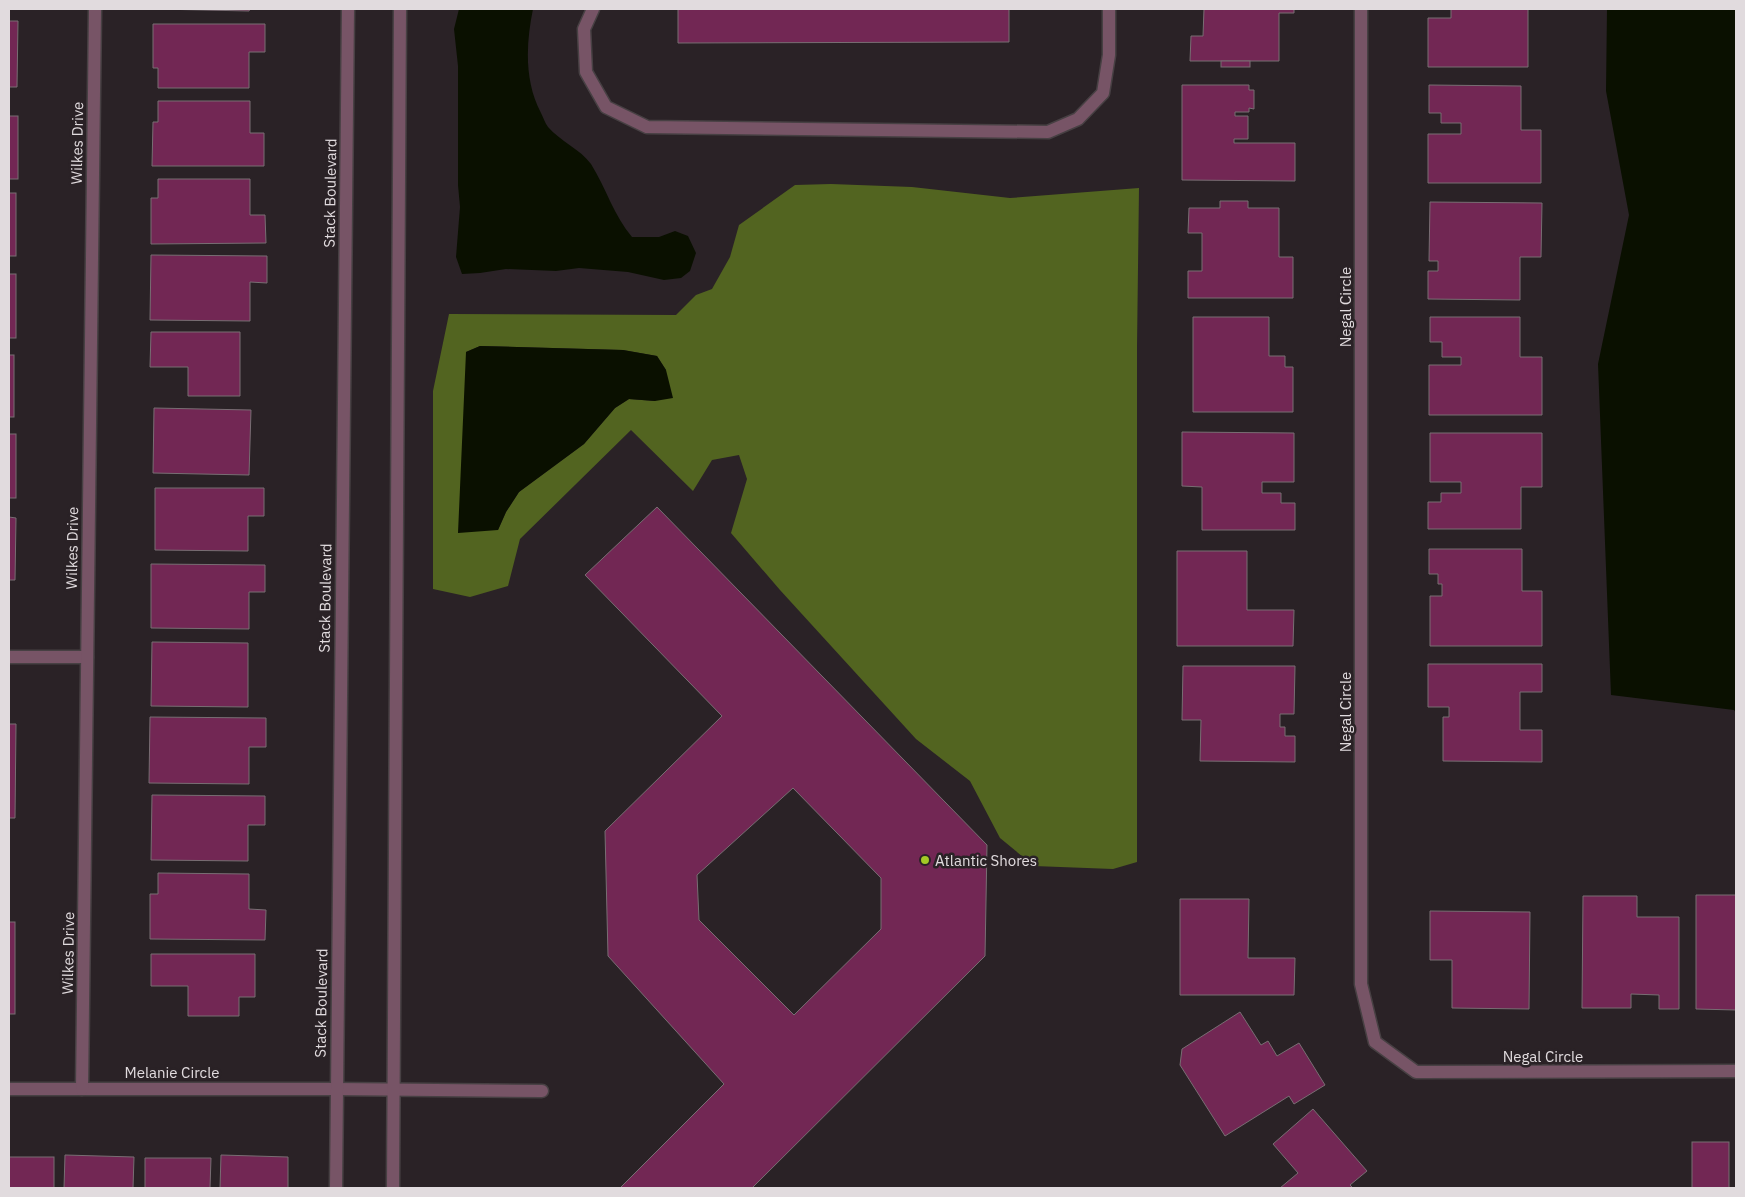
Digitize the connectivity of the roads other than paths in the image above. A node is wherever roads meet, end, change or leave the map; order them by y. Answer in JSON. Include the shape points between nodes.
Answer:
{"nodes":[{"id":1,"x":95,"y":9,"type":"edge"},
{"id":2,"x":348,"y":9,"type":"edge"},
{"id":3,"x":400,"y":9,"type":"edge"},
{"id":4,"x":593,"y":9,"type":"edge"},
{"id":5,"x":1109,"y":9,"type":"edge"},
{"id":6,"x":1361,"y":9,"type":"edge"},
{"id":7,"x":9,"y":657,"type":"edge"},
{"id":8,"x":88,"y":658,"type":"junction"},
{"id":9,"x":1736,"y":1071,"type":"edge"},
{"id":10,"x":82,"y":1088,"type":"junction"},
{"id":11,"x":336,"y":1088,"type":"junction"},
{"id":12,"x":9,"y":1089,"type":"edge"},
{"id":13,"x":393,"y":1089,"type":"junction"},
{"id":14,"x":542,"y":1091,"type":"dead end"},
{"id":15,"x":336,"y":1188,"type":"edge"},
{"id":16,"x":393,"y":1188,"type":"edge"}],
"edges":[{"from":1,"to":8,"type":"street","name":"Wilkes Drive"},
{"from":2,"to":11,"type":"street","name":"Stack Boulevard"},
{"from":3,"to":13,"type":"street"},
{"from":4,"to":5,"type":"street","via":[[584,29],[586,72],[606,107],[647,128],[1048,132],[1078,118],[1103,93],[1109,55]]},
{"from":6,"to":9,"type":"street","name":"Negal Circle","via":[[1361,984],[1375,1042],[1416,1072]]},
{"from":7,"to":8,"type":"street"},
{"from":8,"to":10,"type":"street","name":"Wilkes Drive"},
{"from":10,"to":11,"type":"street","name":"Melanie Circle"},
{"from":10,"to":12,"type":"street","name":"Melanie Circle"},
{"from":11,"to":13,"type":"street","name":"Melanie Circle"},
{"from":11,"to":15,"type":"street","name":"Stack Boulevard"},
{"from":13,"to":14,"type":"street","name":"Melanie Circle"},
{"from":13,"to":16,"type":"street"}]}
